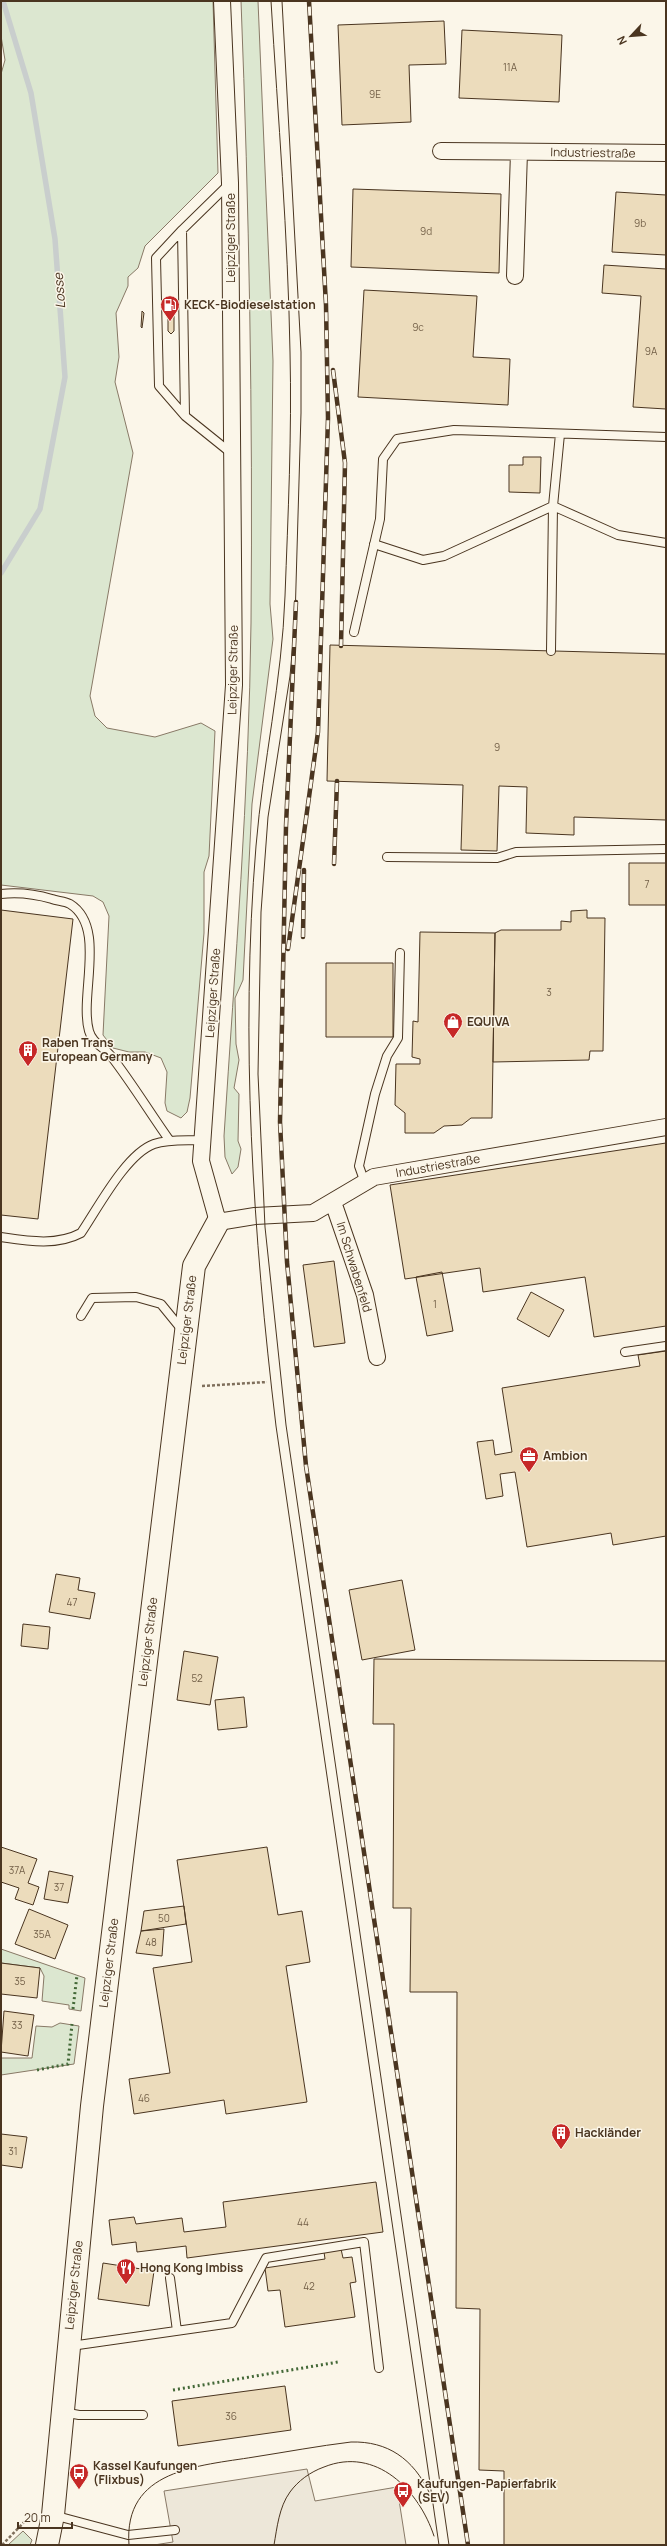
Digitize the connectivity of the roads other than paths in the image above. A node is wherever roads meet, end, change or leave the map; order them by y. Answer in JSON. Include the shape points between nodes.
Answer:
{"nodes":[{"id":1,"x":222,"y":1,"type":"edge"},
{"id":2,"x":441,"y":151,"type":"dead end"},
{"id":3,"x":519,"y":152,"type":"junction"},
{"id":4,"x":666,"y":154,"type":"edge"},
{"id":5,"x":230,"y":183,"type":"junction"},
{"id":6,"x":182,"y":230,"type":"junction"},
{"id":7,"x":515,"y":276,"type":"dead end"},
{"id":8,"x":185,"y":416,"type":"junction"},
{"id":9,"x":560,"y":434,"type":"junction"},
{"id":10,"x":666,"y":437,"type":"edge"},
{"id":11,"x":232,"y":453,"type":"junction"},
{"id":12,"x":553,"y":506,"type":"junction"},
{"id":13,"x":666,"y":543,"type":"edge"},
{"id":14,"x":374,"y":544,"type":"junction"},
{"id":15,"x":354,"y":632,"type":"dead end"},
{"id":16,"x":551,"y":651,"type":"dead end"},
{"id":17,"x":666,"y":849,"type":"edge"},
{"id":18,"x":387,"y":857,"type":"dead end"},
{"id":19,"x":1,"y":894,"type":"edge"},
{"id":20,"x":400,"y":954,"type":"dead end"},
{"id":21,"x":666,"y":1127,"type":"edge"},
{"id":22,"x":203,"y":1140,"type":"junction"},
{"id":23,"x":170,"y":1141,"type":"junction"},
{"id":24,"x":365,"y":1182,"type":"junction"},
{"id":25,"x":333,"y":1202,"type":"junction"},
{"id":26,"x":218,"y":1222,"type":"junction"},
{"id":27,"x":1,"y":1237,"type":"edge"},
{"id":28,"x":81,"y":1316,"type":"dead end"},
{"id":29,"x":186,"y":1335,"type":"junction"},
{"id":30,"x":666,"y":1346,"type":"edge"},
{"id":31,"x":625,"y":1352,"type":"dead end"},
{"id":32,"x":377,"y":1357,"type":"dead end"},
{"id":33,"x":170,"y":2278,"type":"dead end"},
{"id":34,"x":177,"y":2330,"type":"junction"},
{"id":35,"x":68,"y":2346,"type":"junction"},
{"id":36,"x":379,"y":2368,"type":"dead end"},
{"id":37,"x":62,"y":2412,"type":"junction"},
{"id":38,"x":143,"y":2415,"type":"dead end"},
{"id":39,"x":44,"y":2514,"type":"junction"},
{"id":40,"x":175,"y":2530,"type":"dead end"},
{"id":41,"x":47,"y":2545,"type":"edge"}],
"edges":[{"from":1,"to":5,"type":"street","name":"Leipziger Straße"},
{"from":2,"to":3,"type":"street","name":"Industriestraße"},
{"from":3,"to":4,"type":"street","name":"Industriestraße"},
{"from":3,"to":7,"type":"street"},
{"from":5,"to":6,"type":"lane"},
{"from":5,"to":11,"type":"street","name":"Leipziger Straße"},
{"from":6,"to":8,"type":"lane"},
{"from":6,"to":8,"type":"lane","via":[[156,258],[159,386]]},
{"from":8,"to":11,"type":"lane"},
{"from":9,"to":10,"type":"lane"},
{"from":9,"to":12,"type":"lane"},
{"from":9,"to":14,"type":"lane","via":[[454,430],[397,440],[383,459],[380,519]]},
{"from":11,"to":22,"type":"street","name":"Leipziger Straße","via":[[234,685]]},
{"from":12,"to":13,"type":"lane","via":[[618,535]]},
{"from":12,"to":14,"type":"lane","via":[[444,556],[423,560]]},
{"from":12,"to":16,"type":"lane"},
{"from":14,"to":15,"type":"lane"},
{"from":17,"to":18,"type":"lane","via":[[516,852],[497,858]]},
{"from":19,"to":23,"type":"lane","via":[[13,892],[41,896],[70,904],[86,922],[90,955],[85,1004],[89,1032],[96,1043],[110,1055]]},
{"from":20,"to":24,"type":"lane","via":[[398,1038],[386,1056],[375,1094],[359,1166]]},
{"from":21,"to":24,"type":"street","name":"Industriestraße","via":[[381,1176]]},
{"from":22,"to":23,"type":"lane"},
{"from":22,"to":26,"type":"street","name":"Leipziger Straße","via":[[201,1161]]},
{"from":23,"to":27,"type":"lane","via":[[142,1150],[129,1164],[82,1233],[70,1239],[37,1242]]},
{"from":24,"to":25,"type":"street","name":"Industriestraße"},
{"from":25,"to":26,"type":"street","name":"Industriestraße","via":[[313,1213],[255,1216]]},
{"from":25,"to":32,"type":"street","name":"Im Schwabenfeld","via":[[365,1294]]},
{"from":26,"to":29,"type":"street","name":"Leipziger Straße","via":[[194,1266]]},
{"from":28,"to":29,"type":"lane","via":[[92,1298],[136,1297],[161,1304]]},
{"from":29,"to":35,"type":"street","name":"Leipziger Straße","via":[[92,2106]]},
{"from":30,"to":31,"type":"lane"},
{"from":33,"to":34,"type":"lane"},
{"from":34,"to":35,"type":"lane"},
{"from":34,"to":36,"type":"lane","via":[[232,2322],[266,2258],[364,2242]]},
{"from":35,"to":37,"type":"street","name":"Leipziger Straße"},
{"from":37,"to":38,"type":"lane","via":[[79,2415]]},
{"from":37,"to":39,"type":"street","name":"Leipziger Straße"},
{"from":39,"to":40,"type":"lane","via":[[128,2535]]},
{"from":39,"to":41,"type":"street","name":"Leipziger Straße"}]}
